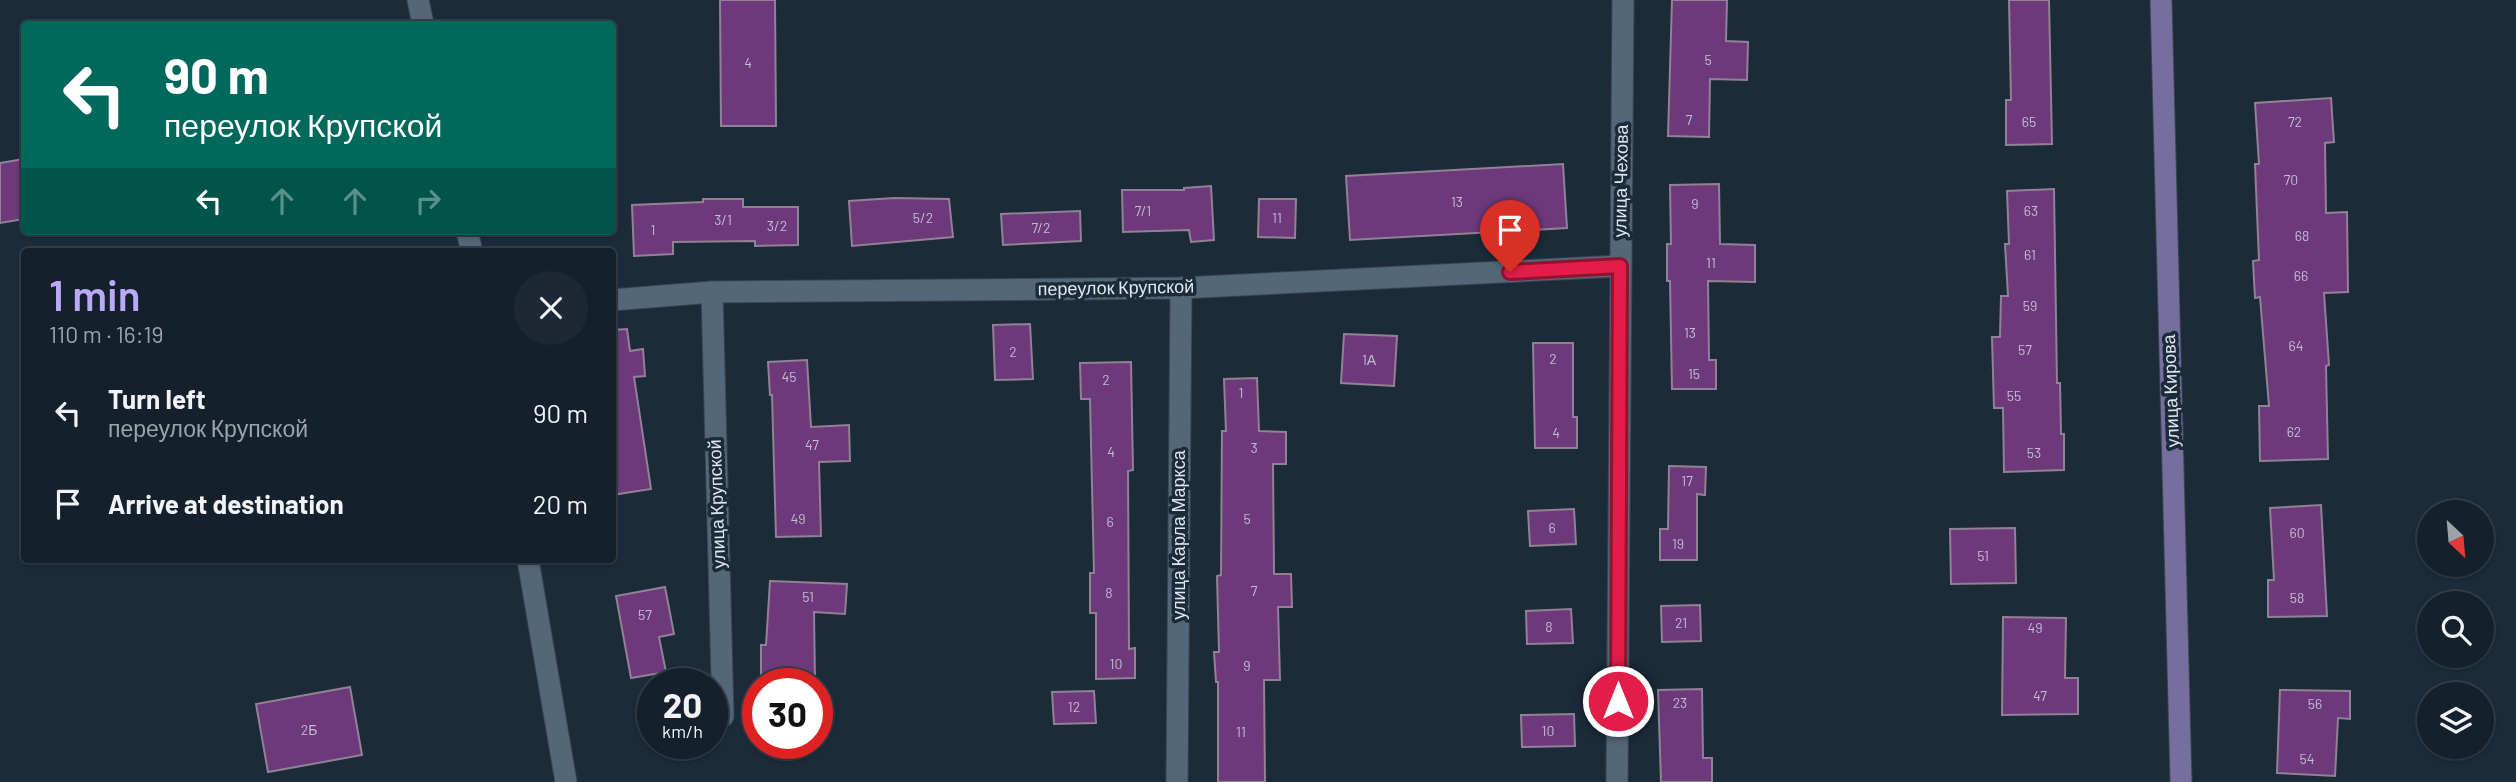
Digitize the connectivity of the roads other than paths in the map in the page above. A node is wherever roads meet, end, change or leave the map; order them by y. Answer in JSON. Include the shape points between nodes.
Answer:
{"nodes":[{"id":1,"x":418,"y":0,"type":"edge"},
{"id":2,"x":1623,"y":0,"type":"edge"},
{"id":3,"x":2161,"y":0,"type":"edge"},
{"id":4,"x":423,"y":21,"type":"edge"},
{"id":5,"x":1620,"y":266,"type":"junction"},
{"id":6,"x":1181,"y":288,"type":"junction"},
{"id":7,"x":712,"y":292,"type":"junction"},
{"id":8,"x":616,"y":300,"type":"edge"},
{"id":9,"x":528,"y":563,"type":"edge"},
{"id":10,"x":722,"y":668,"type":"edge"},
{"id":11,"x":566,"y":782,"type":"edge"},
{"id":12,"x":1177,"y":782,"type":"edge"},
{"id":13,"x":1618,"y":782,"type":"edge"},
{"id":14,"x":2181,"y":782,"type":"edge"}],
"edges":[{"from":1,"to":4,"type":"street"},
{"from":2,"to":5,"type":"street","name":"улица Чехова"},
{"from":3,"to":14,"type":"main road","name":"улица Кирова"},
{"from":5,"to":6,"type":"street","name":"переулок Крупской"},
{"from":5,"to":13,"type":"street","name":"улица Чехова"},
{"from":6,"to":7,"type":"street","name":"переулок Крупской"},
{"from":6,"to":12,"type":"street","name":"улица Карла Маркса"},
{"from":7,"to":8,"type":"street","name":"переулок Крупской"},
{"from":7,"to":10,"type":"street","name":"улица Крупской"},
{"from":9,"to":11,"type":"street"}]}
